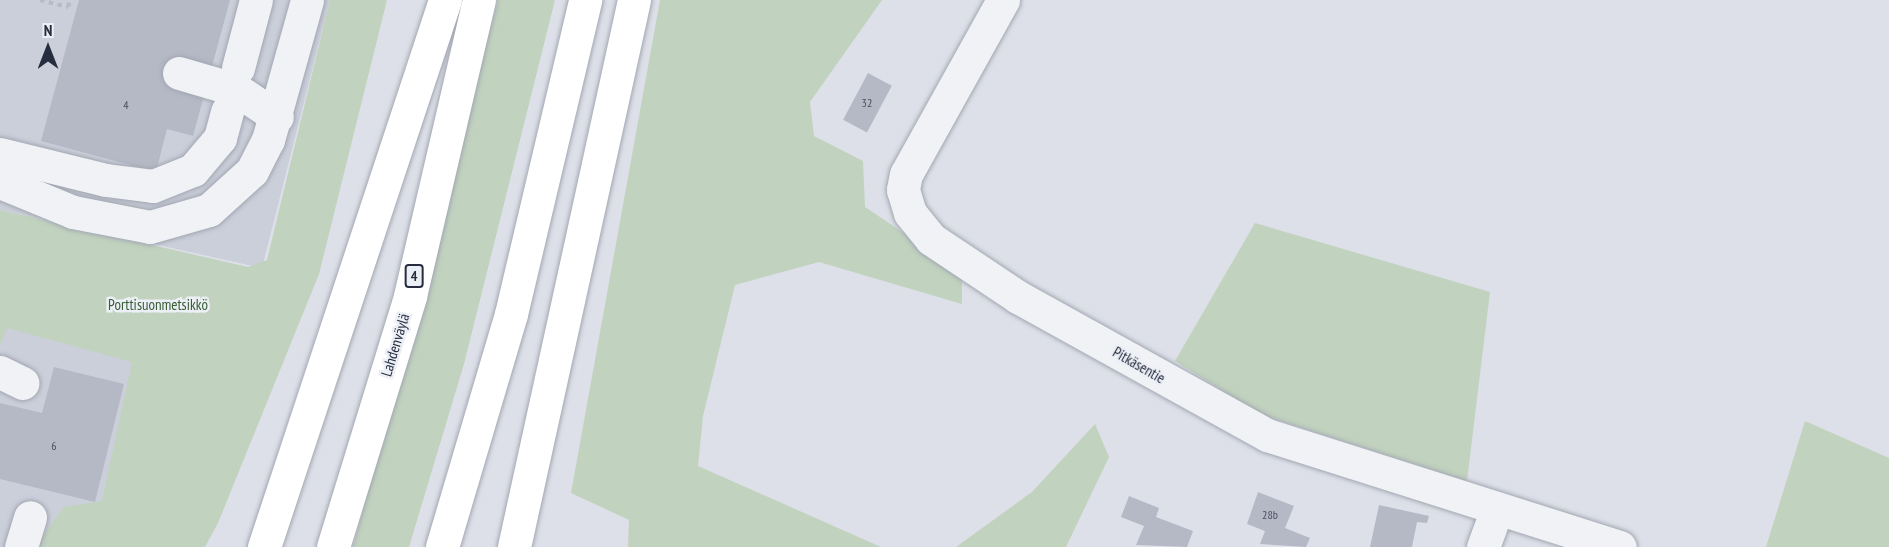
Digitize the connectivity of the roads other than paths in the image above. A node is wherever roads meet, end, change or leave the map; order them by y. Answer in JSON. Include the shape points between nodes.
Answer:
{"nodes":[{"id":1,"x":256,"y":0,"type":"edge"},
{"id":2,"x":307,"y":0,"type":"edge"},
{"id":3,"x":444,"y":0,"type":"edge"},
{"id":4,"x":479,"y":0,"type":"edge"},
{"id":5,"x":585,"y":0,"type":"edge"},
{"id":6,"x":634,"y":0,"type":"edge"},
{"id":7,"x":1003,"y":0,"type":"edge"},
{"id":8,"x":238,"y":68,"type":"dead end"},
{"id":9,"x":179,"y":73,"type":"dead end"},
{"id":10,"x":227,"y":111,"type":"dead end"},
{"id":11,"x":277,"y":117,"type":"junction"},
{"id":12,"x":0,"y":154,"type":"edge"},
{"id":13,"x":0,"y":182,"type":"edge"},
{"id":14,"x":1497,"y":508,"type":"junction"},
{"id":15,"x":264,"y":547,"type":"edge"},
{"id":16,"x":333,"y":547,"type":"edge"},
{"id":17,"x":442,"y":547,"type":"edge"},
{"id":18,"x":514,"y":547,"type":"edge"},
{"id":19,"x":1483,"y":547,"type":"edge"},
{"id":20,"x":1620,"y":547,"type":"edge"}],
"edges":[{"from":1,"to":8,"type":"street"},
{"from":2,"to":11,"type":"street"},
{"from":3,"to":15,"type":"highway"},
{"from":4,"to":16,"type":"highway","name":"Lahdenväylä","number":"4","via":[[410,296]]},
{"from":5,"to":17,"type":"highway","via":[[511,314]]},
{"from":6,"to":18,"type":"highway"},
{"from":7,"to":14,"type":"street","name":"Pitkäsentie","via":[[906,174],[903,190],[910,213],[931,239],[1018,297],[1267,435]]},
{"from":9,"to":11,"type":"street","via":[[237,90]]},
{"from":10,"to":12,"type":"street","via":[[220,138],[193,171],[153,186],[106,180]]},
{"from":11,"to":13,"type":"street","via":[[252,171],[209,210],[150,227],[73,212]]},
{"from":14,"to":19,"type":"street"},
{"from":14,"to":20,"type":"street","name":"Pitkäsentie"}]}
